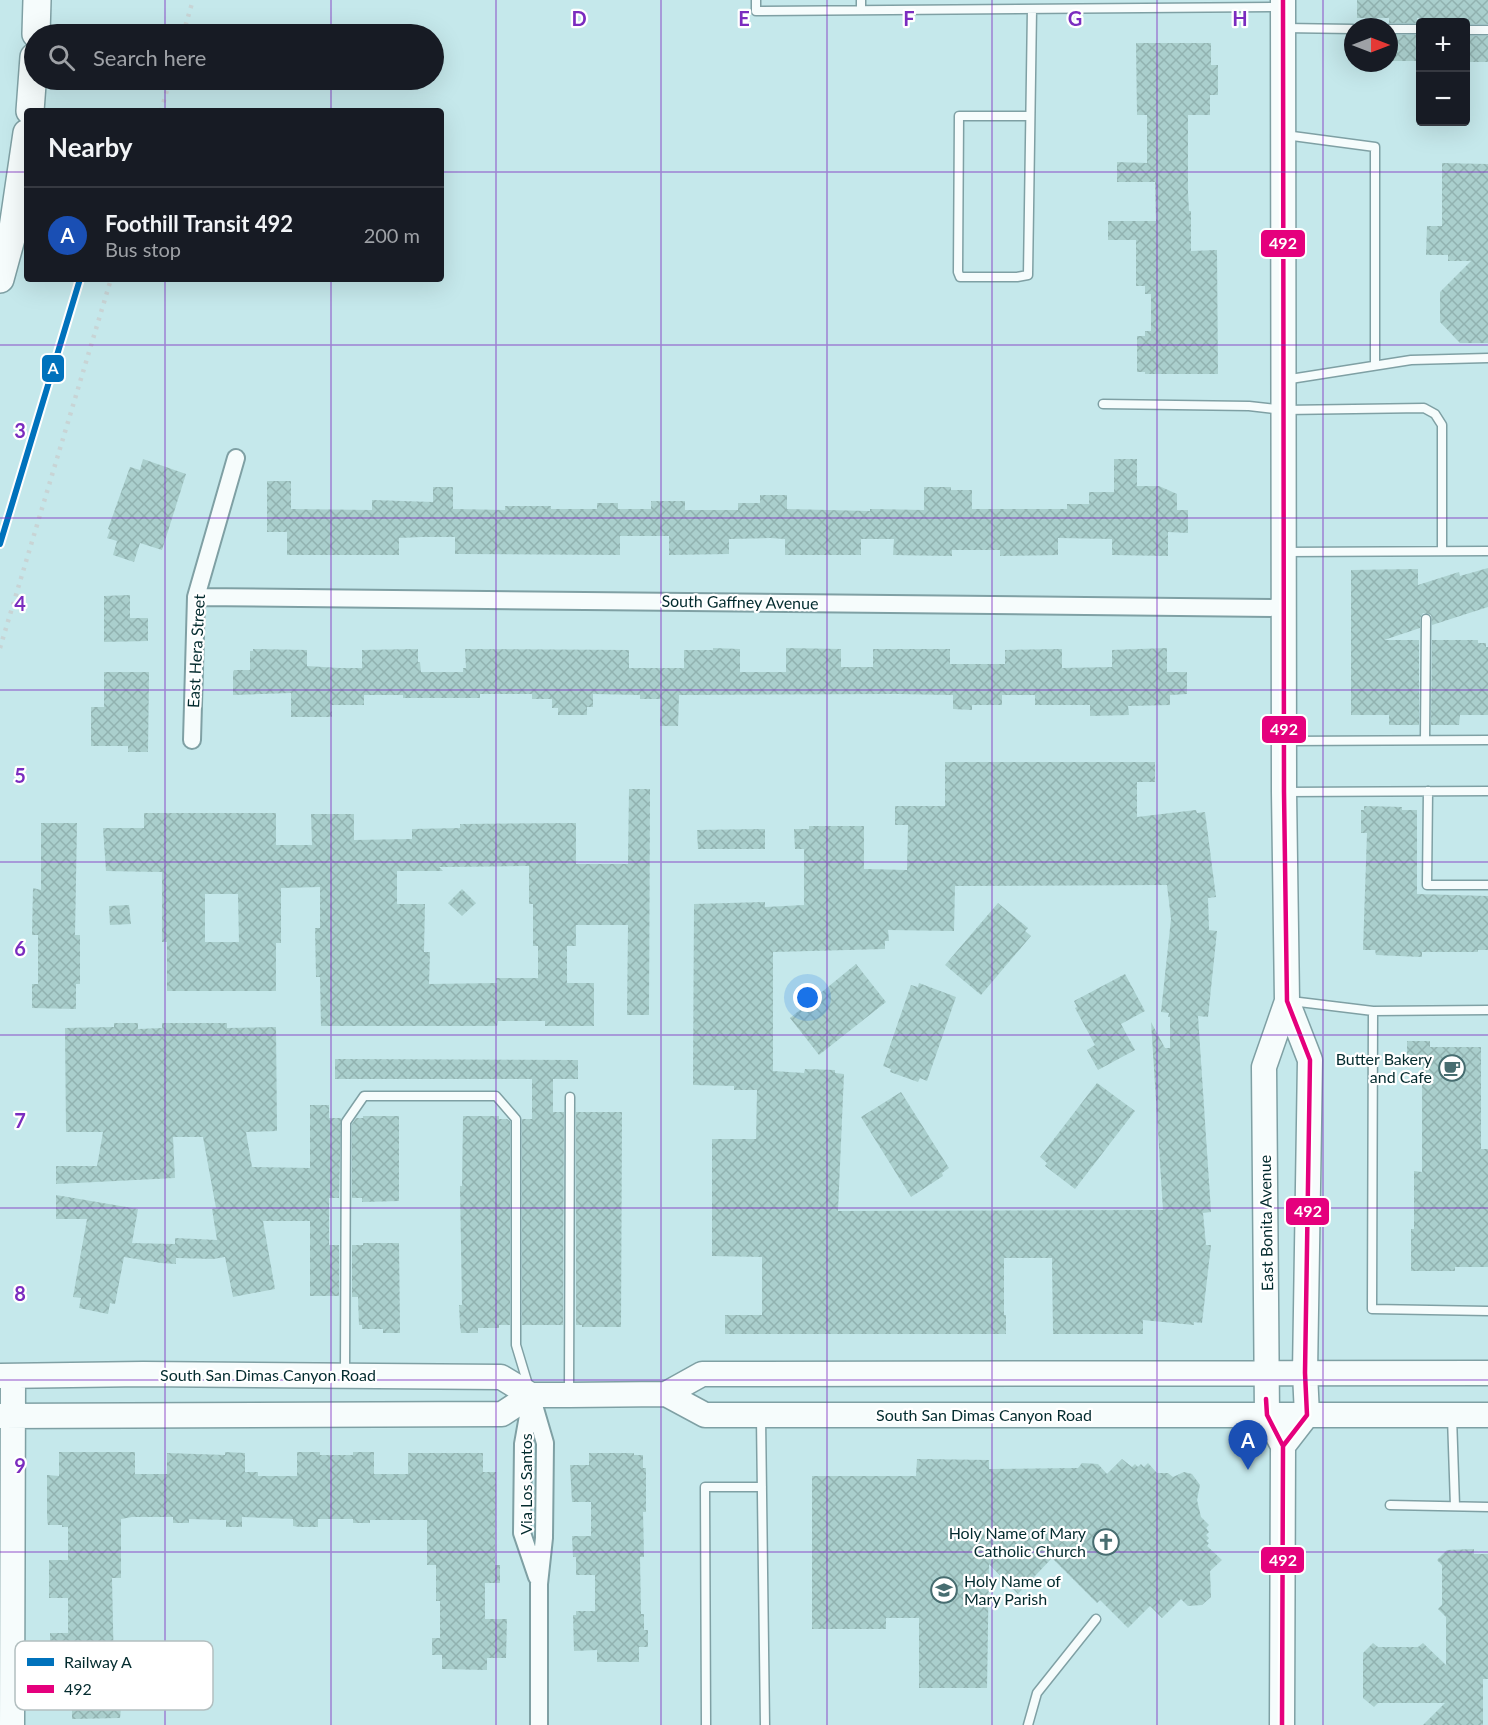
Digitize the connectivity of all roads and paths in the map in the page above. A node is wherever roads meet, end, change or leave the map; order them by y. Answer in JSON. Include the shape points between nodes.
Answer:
{"nodes":[{"id":1,"x":37,"y":0,"type":"edge"},
{"id":2,"x":756,"y":0,"type":"edge"},
{"id":3,"x":861,"y":0,"type":"edge"},
{"id":4,"x":1205,"y":4,"type":"edge"},
{"id":5,"x":956,"y":5,"type":"edge"},
{"id":6,"x":1032,"y":9,"type":"junction"},
{"id":7,"x":861,"y":10,"type":"junction"},
{"id":8,"x":1283,"y":12,"type":"edge"},
{"id":9,"x":36,"y":24,"type":"edge"},
{"id":10,"x":1344,"y":27,"type":"edge"},
{"id":11,"x":1398,"y":29,"type":"edge"},
{"id":12,"x":1416,"y":29,"type":"edge"},
{"id":13,"x":1470,"y":30,"type":"edge"},
{"id":14,"x":1488,"y":30,"type":"edge"},
{"id":15,"x":32,"y":90,"type":"edge"},
{"id":16,"x":30,"y":108,"type":"edge"},
{"id":17,"x":1030,"y":116,"type":"junction"},
{"id":18,"x":1284,"y":135,"type":"junction"},
{"id":19,"x":24,"y":153,"type":"edge"},
{"id":20,"x":0,"y":279,"type":"edge"},
{"id":21,"x":1488,"y":358,"type":"edge"},
{"id":22,"x":1375,"y":365,"type":"junction"},
{"id":23,"x":1284,"y":380,"type":"junction"},
{"id":24,"x":1103,"y":404,"type":"dead end"},
{"id":25,"x":1284,"y":410,"type":"junction"},
{"id":26,"x":236,"y":458,"type":"dead end"},
{"id":27,"x":1442,"y":551,"type":"junction"},
{"id":28,"x":1488,"y":551,"type":"edge"},
{"id":29,"x":1284,"y":552,"type":"junction"},
{"id":30,"x":196,"y":597,"type":"junction"},
{"id":31,"x":1284,"y":608,"type":"junction"},
{"id":32,"x":1426,"y":619,"type":"dead end"},
{"id":33,"x":1488,"y":740,"type":"edge"},
{"id":34,"x":192,"y":741,"type":"dead end"},
{"id":35,"x":1284,"y":741,"type":"junction"},
{"id":36,"x":1425,"y":741,"type":"junction"},
{"id":37,"x":1428,"y":791,"type":"junction"},
{"id":38,"x":1488,"y":791,"type":"edge"},
{"id":39,"x":1284,"y":792,"type":"junction"},
{"id":40,"x":1488,"y":885,"type":"edge"},
{"id":41,"x":1287,"y":1000,"type":"junction"},
{"id":42,"x":1488,"y":1010,"type":"edge"},
{"id":43,"x":1373,"y":1011,"type":"junction"},
{"id":44,"x":570,"y":1097,"type":"dead end"},
{"id":45,"x":1488,"y":1311,"type":"edge"},
{"id":46,"x":1305,"y":1373,"type":"junction"},
{"id":47,"x":1488,"y":1373,"type":"edge"},
{"id":48,"x":1266,"y":1374,"type":"junction"},
{"id":49,"x":345,"y":1375,"type":"junction"},
{"id":50,"x":7,"y":1376,"type":"edge"},
{"id":51,"x":666,"y":1394,"type":"junction"},
{"id":52,"x":531,"y":1395,"type":"junction"},
{"id":53,"x":569,"y":1395,"type":"junction"},
{"id":54,"x":761,"y":1415,"type":"junction"},
{"id":55,"x":1267,"y":1415,"type":"junction"},
{"id":56,"x":1308,"y":1415,"type":"junction"},
{"id":57,"x":1452,"y":1415,"type":"junction"},
{"id":58,"x":1488,"y":1415,"type":"edge"},
{"id":59,"x":7,"y":1416,"type":"edge"},
{"id":60,"x":1283,"y":1446,"type":"junction"},
{"id":61,"x":762,"y":1487,"type":"junction"},
{"id":62,"x":1390,"y":1505,"type":"dead end"},
{"id":63,"x":1455,"y":1506,"type":"junction"},
{"id":64,"x":1488,"y":1507,"type":"edge"},
{"id":65,"x":1096,"y":1619,"type":"dead end"},
{"id":66,"x":12,"y":1725,"type":"edge"},
{"id":67,"x":538,"y":1725,"type":"edge"},
{"id":68,"x":706,"y":1725,"type":"edge"},
{"id":69,"x":765,"y":1725,"type":"edge"},
{"id":70,"x":1028,"y":1725,"type":"edge"},
{"id":71,"x":1282,"y":1725,"type":"edge"}],
"edges":[{"from":1,"to":9,"type":"main road"},
{"from":2,"to":7,"type":"lane","via":[[756,11]]},
{"from":3,"to":7,"type":"lane"},
{"from":4,"to":6,"type":"lane"},
{"from":4,"to":8,"type":"lane"},
{"from":5,"to":6,"type":"lane"},
{"from":5,"to":7,"type":"lane"},
{"from":6,"to":17,"type":"lane"},
{"from":8,"to":10,"type":"lane"},
{"from":8,"to":18,"type":"main road","name":"East Bonita Avenue"},
{"from":11,"to":12,"type":"lane"},
{"from":13,"to":14,"type":"lane"},
{"from":15,"to":16,"type":"main road"},
{"from":17,"to":17,"type":"lane","via":[[1028,275],[960,277],[959,116]]},
{"from":18,"to":22,"type":"lane","via":[[1375,147]]},
{"from":18,"to":23,"type":"main road","name":"East Bonita Avenue"},
{"from":19,"to":20,"type":"main road","via":[[12,235]]},
{"from":21,"to":22,"type":"lane"},
{"from":22,"to":23,"type":"lane"},
{"from":23,"to":25,"type":"main road","name":"East Bonita Avenue"},
{"from":24,"to":25,"type":"lane"},
{"from":25,"to":27,"type":"lane","via":[[1424,408],[1435,414],[1442,425]]},
{"from":25,"to":29,"type":"main road","name":"East Bonita Avenue"},
{"from":26,"to":30,"type":"street","name":"East Hera Street"},
{"from":27,"to":28,"type":"lane"},
{"from":27,"to":29,"type":"lane"},
{"from":29,"to":31,"type":"main road","name":"East Bonita Avenue"},
{"from":30,"to":31,"type":"street","name":"South Gaffney Avenue"},
{"from":30,"to":34,"type":"street","name":"East Hera Street"},
{"from":31,"to":35,"type":"main road","name":"East Bonita Avenue"},
{"from":32,"to":36,"type":"lane"},
{"from":33,"to":36,"type":"lane"},
{"from":35,"to":36,"type":"lane"},
{"from":35,"to":39,"type":"main road","name":"East Bonita Avenue"},
{"from":37,"to":38,"type":"lane"},
{"from":37,"to":39,"type":"lane"},
{"from":37,"to":40,"type":"lane","via":[[1428,885]]},
{"from":39,"to":41,"type":"main road","name":"East Bonita Avenue"},
{"from":41,"to":43,"type":"lane"},
{"from":41,"to":46,"type":"main road","name":"East Bonita Avenue","via":[[1310,1060]]},
{"from":41,"to":48,"type":"main road","name":"East Bonita Avenue","via":[[1264,1067]]},
{"from":42,"to":43,"type":"lane"},
{"from":43,"to":45,"type":"lane","via":[[1372,1309]]},
{"from":44,"to":53,"type":"lane"},
{"from":46,"to":47,"type":"main road","name":"South San Dimas Canyon Road"},
{"from":46,"to":48,"type":"main road","name":"South San Dimas Canyon Road"},
{"from":46,"to":56,"type":"main road","name":"East Bonita Avenue"},
{"from":48,"to":51,"type":"main road","name":"South San Dimas Canyon Road","via":[[702,1374]]},
{"from":48,"to":55,"type":"main road","name":"East Bonita Avenue"},
{"from":49,"to":50,"type":"main road","name":"South San Dimas Canyon Road"},
{"from":49,"to":52,"type":"main road","name":"South San Dimas Canyon Road","via":[[501,1377]]},
{"from":49,"to":52,"type":"lane","via":[[346,1122],[364,1096],[496,1096],[516,1119],[516,1345]]},
{"from":50,"to":59,"type":"main road"},
{"from":51,"to":53,"type":"main road","name":"South San Dimas Canyon Road"},
{"from":51,"to":54,"type":"main road","name":"South San Dimas Canyon Road","via":[[705,1415]]},
{"from":52,"to":53,"type":"main road","name":"South San Dimas Canyon Road"},
{"from":52,"to":59,"type":"main road","via":[[502,1414]]},
{"from":52,"to":67,"type":"street","name":"Via Los Santos","via":[[545,1443]]},
{"from":54,"to":55,"type":"main road","name":"South San Dimas Canyon Road"},
{"from":54,"to":61,"type":"lane"},
{"from":55,"to":56,"type":"main road","name":"South San Dimas Canyon Road"},
{"from":55,"to":60,"type":"main road","name":"East Bonita Avenue"},
{"from":56,"to":57,"type":"main road","name":"South San Dimas Canyon Road"},
{"from":56,"to":60,"type":"main road"},
{"from":57,"to":58,"type":"main road","name":"South San Dimas Canyon Road"},
{"from":57,"to":63,"type":"lane"},
{"from":59,"to":66,"type":"main road"},
{"from":60,"to":71,"type":"main road","name":"East Bonita Avenue"},
{"from":61,"to":68,"type":"lane","via":[[705,1487]]},
{"from":61,"to":69,"type":"lane"},
{"from":62,"to":63,"type":"lane"},
{"from":63,"to":64,"type":"lane"},
{"from":65,"to":70,"type":"lane","via":[[1037,1693]]}]}
